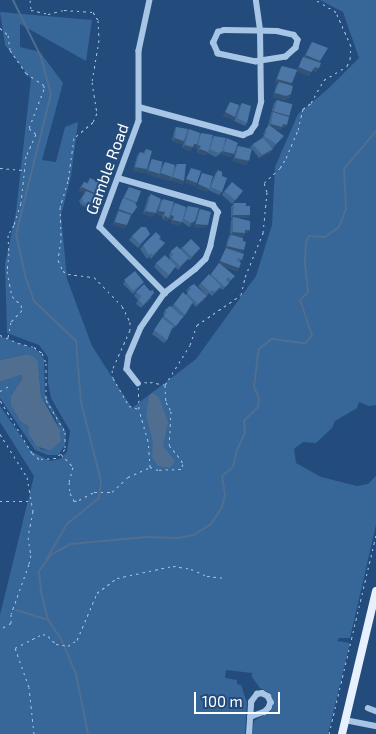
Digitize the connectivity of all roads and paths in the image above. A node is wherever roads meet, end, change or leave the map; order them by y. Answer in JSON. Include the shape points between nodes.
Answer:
{"nodes":[{"id":1,"x":30,"y":0,"type":"edge"},
{"id":2,"x":150,"y":0,"type":"edge"},
{"id":3,"x":256,"y":0,"type":"edge"},
{"id":4,"x":316,"y":0,"type":"edge"},
{"id":5,"x":0,"y":28,"type":"edge"},
{"id":6,"x":260,"y":30,"type":"junction"},
{"id":7,"x":260,"y":61,"type":"junction"},
{"id":8,"x":139,"y":107,"type":"junction"},
{"id":9,"x":0,"y":168,"type":"edge"},
{"id":10,"x":24,"y":170,"type":"junction"},
{"id":11,"x":118,"y":178,"type":"junction"},
{"id":12,"x":165,"y":293,"type":"junction"},
{"id":13,"x":130,"y":322,"type":"junction"},
{"id":14,"x":135,"y":324,"type":"dead end"},
{"id":15,"x":0,"y":335,"type":"edge"},
{"id":16,"x":8,"y":338,"type":"junction"},
{"id":17,"x":138,"y":383,"type":"junction"},
{"id":18,"x":165,"y":385,"type":"junction"},
{"id":19,"x":9,"y":386,"type":"dead end"},
{"id":20,"x":0,"y":391,"type":"edge"},
{"id":21,"x":0,"y":400,"type":"edge"},
{"id":22,"x":139,"y":409,"type":"junction"},
{"id":23,"x":0,"y":434,"type":"edge"},
{"id":24,"x":60,"y":454,"type":"junction"},
{"id":25,"x":150,"y":467,"type":"junction"},
{"id":26,"x":0,"y":501,"type":"edge"},
{"id":27,"x":30,"y":501,"type":"junction"},
{"id":28,"x":376,"y":535,"type":"edge"},
{"id":29,"x":226,"y":578,"type":"dead end"},
{"id":30,"x":376,"y":591,"type":"edge"},
{"id":31,"x":0,"y":629,"type":"edge"},
{"id":32,"x":368,"y":708,"type":"dead end"},
{"id":33,"x":376,"y":711,"type":"edge"},
{"id":34,"x":251,"y":717,"type":"dead end"},
{"id":35,"x":345,"y":720,"type":"junction"},
{"id":36,"x":376,"y":726,"type":"edge"},
{"id":37,"x":34,"y":734,"type":"edge"},
{"id":38,"x":249,"y":734,"type":"edge"},
{"id":39,"x":329,"y":734,"type":"edge"},
{"id":40,"x":342,"y":734,"type":"edge"}],
"edges":[{"from":1,"to":13,"type":"path","via":[[31,10],[48,14],[64,10],[93,12],[98,20],[99,40],[92,82],[98,113],[93,122],[74,138],[68,181],[60,207],[58,260],[68,274],[94,277],[122,306]]},
{"from":2,"to":8,"type":"street","name":"Gamble Road","via":[[139,51]]},
{"from":3,"to":6,"type":"street"},
{"from":4,"to":18,"type":"path","via":[[336,12],[351,46],[350,59],[347,66],[324,80],[311,103],[303,109],[286,158],[264,183],[267,192],[263,233],[241,295],[197,325],[190,345]]},
{"from":5,"to":10,"type":"path","via":[[8,35],[10,50],[26,73],[44,85],[40,103],[31,117],[29,128],[36,134],[26,156]]},
{"from":6,"to":7,"type":"street"},
{"from":6,"to":7,"type":"street","via":[[294,35],[298,40],[296,48],[286,57]]},
{"from":6,"to":7,"type":"street","via":[[224,30],[218,32],[213,43],[218,54]]},
{"from":7,"to":8,"type":"street","via":[[261,102],[255,125],[244,135]]},
{"from":8,"to":11,"type":"street","name":"Gamble Road","via":[[137,131]]},
{"from":9,"to":10,"type":"path"},
{"from":10,"to":16,"type":"path","via":[[21,203],[8,235],[7,271],[12,296],[22,310],[11,322]]},
{"from":11,"to":12,"type":"street","name":"Gamble Road","via":[[100,227]]},
{"from":11,"to":12,"type":"street","via":[[213,205],[218,212],[206,259]]},
{"from":12,"to":17,"type":"street","via":[[141,328],[129,356],[127,369]]},
{"from":13,"to":14,"type":"path"},
{"from":13,"to":22,"type":"path","via":[[130,330],[112,370],[122,397],[129,406]]},
{"from":15,"to":16,"type":"path"},
{"from":16,"to":24,"type":"path","via":[[42,353],[46,363],[46,400],[65,432],[65,449]]},
{"from":17,"to":18,"type":"path"},
{"from":17,"to":22,"type":"path"},
{"from":18,"to":25,"type":"path","via":[[166,402],[171,411],[169,445],[183,464],[181,469]]},
{"from":19,"to":20,"type":"path"},
{"from":21,"to":24,"type":"path","via":[[32,453],[39,459],[56,458]]},
{"from":22,"to":25,"type":"path","via":[[148,441]]},
{"from":23,"to":27,"type":"path","via":[[27,477]]},
{"from":24,"to":25,"type":"path","via":[[73,467],[69,482],[74,501],[94,492],[112,492],[128,477]]},
{"from":26,"to":27,"type":"path"},
{"from":27,"to":31,"type":"path","via":[[33,505],[28,537],[31,555],[11,614],[11,623]]},
{"from":28,"to":39,"type":"path"},
{"from":29,"to":37,"type":"path","via":[[173,566],[122,576],[97,593],[77,640],[68,646],[56,644],[43,634],[15,648],[29,687]]},
{"from":30,"to":35,"type":"main road"},
{"from":32,"to":33,"type":"street"},
{"from":34,"to":38,"type":"street"},
{"from":35,"to":36,"type":"street"},
{"from":35,"to":40,"type":"main road"}]}
